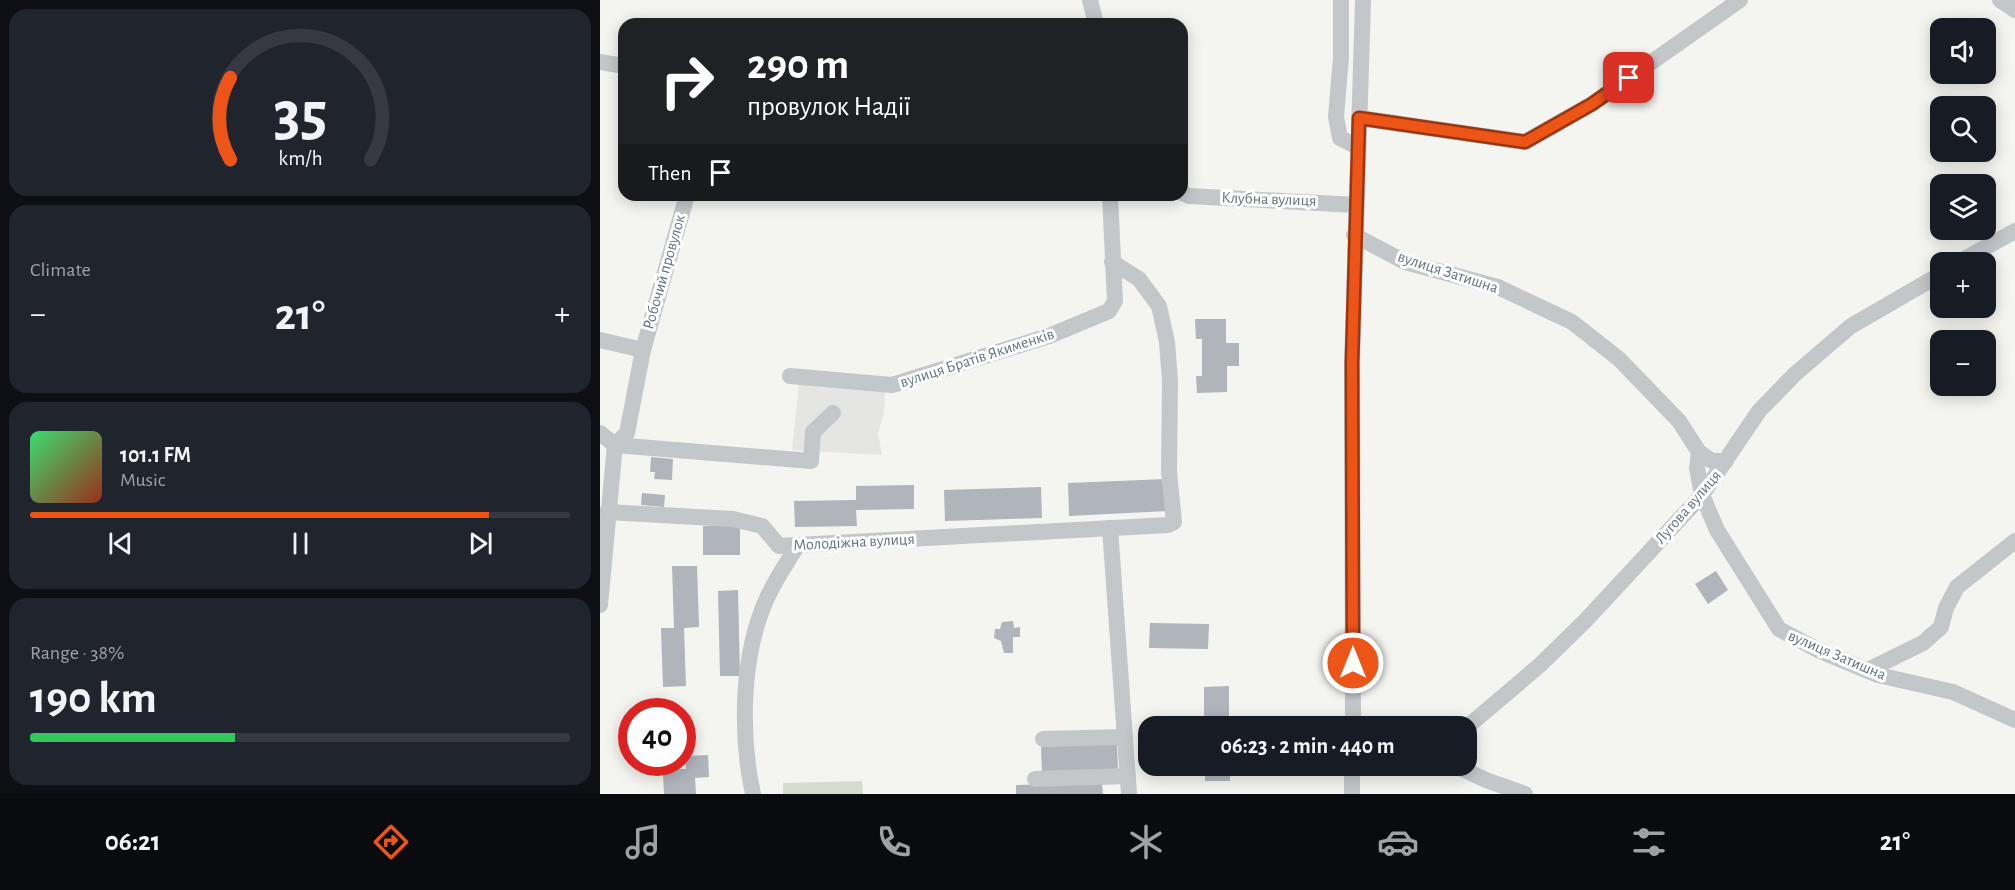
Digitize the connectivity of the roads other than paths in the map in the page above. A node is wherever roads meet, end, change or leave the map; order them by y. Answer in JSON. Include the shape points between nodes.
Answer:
{"nodes":[{"id":1,"x":1090,"y":0,"type":"edge"},
{"id":2,"x":1341,"y":0,"type":"edge"},
{"id":3,"x":1363,"y":0,"type":"edge"},
{"id":4,"x":1740,"y":0,"type":"edge"},
{"id":5,"x":2000,"y":0,"type":"edge"},
{"id":6,"x":2015,"y":10,"type":"edge"},
{"id":7,"x":1094,"y":18,"type":"edge"},
{"id":8,"x":600,"y":62,"type":"edge"},
{"id":9,"x":618,"y":65,"type":"edge"},
{"id":10,"x":1359,"y":118,"type":"junction"},
{"id":11,"x":1358,"y":147,"type":"junction"},
{"id":12,"x":1188,"y":196,"type":"edge"},
{"id":13,"x":685,"y":201,"type":"edge"},
{"id":14,"x":1110,"y":201,"type":"edge"},
{"id":15,"x":1356,"y":205,"type":"junction"},
{"id":16,"x":2015,"y":231,"type":"edge"},
{"id":17,"x":1354,"y":235,"type":"junction"},
{"id":18,"x":1977,"y":252,"type":"edge"},
{"id":19,"x":1112,"y":262,"type":"junction"},
{"id":20,"x":1930,"y":280,"type":"edge"},
{"id":21,"x":600,"y":340,"type":"edge"},
{"id":22,"x":643,"y":350,"type":"junction"},
{"id":23,"x":790,"y":376,"type":"dead end"},
{"id":24,"x":833,"y":413,"type":"dead end"},
{"id":25,"x":600,"y":433,"type":"edge"},
{"id":26,"x":615,"y":445,"type":"junction"},
{"id":27,"x":1699,"y":452,"type":"junction"},
{"id":28,"x":1726,"y":461,"type":"junction"},
{"id":29,"x":1702,"y":495,"type":"junction"},
{"id":30,"x":607,"y":512,"type":"junction"},
{"id":31,"x":1110,"y":528,"type":"junction"},
{"id":32,"x":2015,"y":541,"type":"edge"},
{"id":33,"x":797,"y":546,"type":"junction"},
{"id":34,"x":600,"y":605,"type":"edge"},
{"id":35,"x":1868,"y":670,"type":"junction"},
{"id":36,"x":1353,"y":716,"type":"edge"},
{"id":37,"x":1477,"y":719,"type":"edge"},
{"id":38,"x":2015,"y":720,"type":"edge"},
{"id":39,"x":1125,"y":737,"type":"junction"},
{"id":40,"x":1043,"y":739,"type":"dead end"},
{"id":41,"x":1477,"y":774,"type":"edge"},
{"id":42,"x":1128,"y":776,"type":"junction"},
{"id":43,"x":1353,"y":776,"type":"edge"},
{"id":44,"x":1035,"y":779,"type":"dead end"},
{"id":45,"x":753,"y":794,"type":"edge"},
{"id":46,"x":1129,"y":794,"type":"edge"},
{"id":47,"x":1352,"y":794,"type":"edge"},
{"id":48,"x":1525,"y":794,"type":"edge"}],
"edges":[{"from":1,"to":7,"type":"street"},
{"from":2,"to":11,"type":"street","via":[[1336,117],[1340,138]]},
{"from":3,"to":10,"type":"street"},
{"from":4,"to":10,"type":"street","via":[[1592,104],[1525,142]]},
{"from":5,"to":6,"type":"street"},
{"from":8,"to":9,"type":"street"},
{"from":10,"to":11,"type":"street"},
{"from":11,"to":15,"type":"street"},
{"from":12,"to":15,"type":"street","name":"Клубна вулиця"},
{"from":13,"to":22,"type":"street","name":"Робочий провулок"},
{"from":14,"to":19,"type":"street","name":"вулиця Братів Якименків"},
{"from":15,"to":17,"type":"street"},
{"from":16,"to":18,"type":"street"},
{"from":17,"to":27,"type":"street","name":"вулиця Затишна","via":[[1405,262],[1498,287],[1572,322],[1634,374],[1679,421]]},
{"from":17,"to":36,"type":"street"},
{"from":19,"to":23,"type":"street","name":"вулиця Братів Якименків","via":[[1115,301],[1109,311],[1049,336],[892,385]]},
{"from":19,"to":31,"type":"street","name":"Молодіжна вулиця","via":[[1139,279],[1159,306],[1170,380],[1168,472],[1174,522]]},
{"from":20,"to":28,"type":"street","name":"Лугова вулиця","via":[[1851,326],[1795,374],[1759,411]]},
{"from":21,"to":22,"type":"street","name":"Робочий провулок"},
{"from":22,"to":26,"type":"street","name":"Робочий провулок","via":[[627,433]]},
{"from":24,"to":26,"type":"street","via":[[813,432],[811,461]]},
{"from":25,"to":26,"type":"street"},
{"from":26,"to":30,"type":"street"},
{"from":27,"to":28,"type":"street","via":[[1712,460]]},
{"from":27,"to":29,"type":"street","name":"вулиця Затишна","via":[[1697,468]]},
{"from":28,"to":29,"type":"street","name":"Лугова вулиця"},
{"from":29,"to":35,"type":"street","name":"вулиця Затишна","via":[[1717,530],[1779,629]]},
{"from":29,"to":37,"type":"street","name":"Лугова вулиця","via":[[1586,620]]},
{"from":30,"to":33,"type":"street","name":"Молодіжна вулиця","via":[[733,519],[762,526],[779,546]]},
{"from":30,"to":34,"type":"street"},
{"from":31,"to":33,"type":"street","name":"Молодіжна вулиця"},
{"from":31,"to":39,"type":"street"},
{"from":32,"to":35,"type":"street","via":[[1958,587],[1941,627],[1923,643]]},
{"from":33,"to":45,"type":"street","via":[[766,599],[747,669],[745,760]]},
{"from":35,"to":38,"type":"street","name":"вулиця Затишна","via":[[1953,692]]},
{"from":39,"to":40,"type":"street"},
{"from":39,"to":42,"type":"street"},
{"from":41,"to":48,"type":"street"},
{"from":42,"to":44,"type":"street"},
{"from":42,"to":46,"type":"street"},
{"from":43,"to":47,"type":"street"}]}
